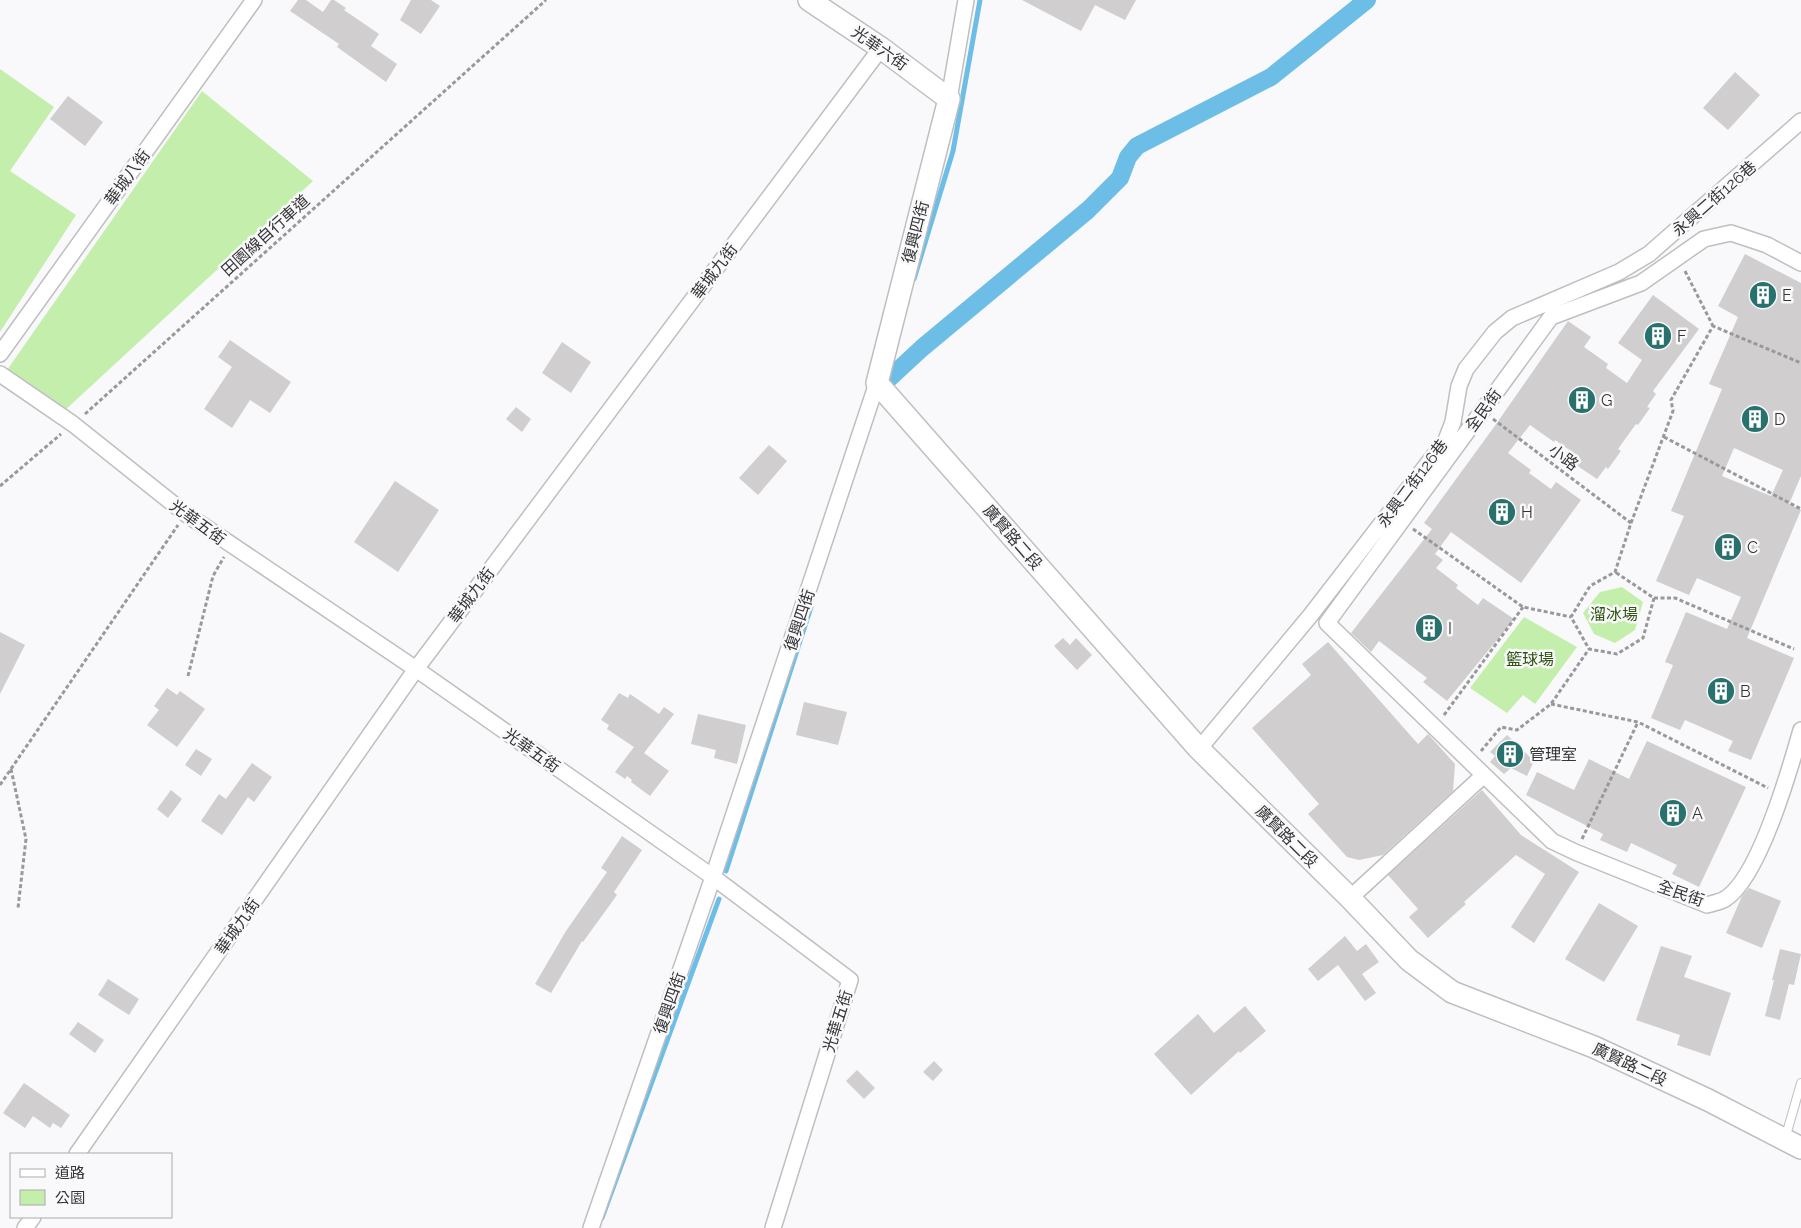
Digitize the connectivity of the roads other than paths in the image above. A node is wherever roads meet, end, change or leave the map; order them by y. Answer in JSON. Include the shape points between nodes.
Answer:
{"nodes":[{"id":1,"x":254,"y":0,"type":"edge"},
{"id":2,"x":809,"y":0,"type":"edge"},
{"id":3,"x":966,"y":0,"type":"edge"},
{"id":4,"x":881,"y":48,"type":"junction"},
{"id":5,"x":949,"y":99,"type":"junction"},
{"id":6,"x":1801,"y":121,"type":"edge"},
{"id":7,"x":1801,"y":264,"type":"edge"},
{"id":8,"x":0,"y":354,"type":"edge"},
{"id":9,"x":0,"y":374,"type":"edge"},
{"id":10,"x":877,"y":383,"type":"junction"},
{"id":11,"x":416,"y":669,"type":"junction"},
{"id":12,"x":1801,"y":730,"type":"edge"},
{"id":13,"x":1199,"y":749,"type":"junction"},
{"id":14,"x":1484,"y":776,"type":"junction"},
{"id":15,"x":713,"y":876,"type":"junction"},
{"id":16,"x":1350,"y":898,"type":"junction"},
{"id":17,"x":1801,"y":1083,"type":"edge"},
{"id":18,"x":1793,"y":1144,"type":"edge"},
{"id":19,"x":78,"y":1153,"type":"edge"},
{"id":20,"x":596,"y":1224,"type":"edge"},
{"id":21,"x":773,"y":1228,"type":"edge"}],
"edges":[{"from":1,"to":8,"type":"street","name":"華城八街"},
{"from":2,"to":4,"type":"street","name":"光華六街"},
{"from":3,"to":5,"type":"street","name":"復興四街"},
{"from":4,"to":5,"type":"street","name":"光華六街"},
{"from":4,"to":11,"type":"street","name":"華城九街"},
{"from":5,"to":10,"type":"street","name":"復興四街"},
{"from":6,"to":13,"type":"street","name":"永興二街126巷","via":[[1648,254],[1619,272],[1512,318],[1495,332],[1466,369],[1446,440],[1310,616]]},
{"from":7,"to":14,"type":"street","name":"全民街","via":[[1767,245],[1731,233],[1704,239],[1641,283],[1551,317],[1327,623]]},
{"from":9,"to":11,"type":"street","name":"光華五街","via":[[73,424],[186,514]]},
{"from":10,"to":13,"type":"street","name":"廣賢路二段"},
{"from":10,"to":15,"type":"street","name":"復興四街"},
{"from":11,"to":15,"type":"street","name":"光華五街"},
{"from":11,"to":19,"type":"street","name":"華城九街"},
{"from":12,"to":14,"type":"street","name":"全民街","via":[[1782,795],[1754,859],[1738,887],[1724,900],[1707,905],[1552,841]]},
{"from":13,"to":16,"type":"street","name":"廣賢路二段"},
{"from":14,"to":16,"type":"street"},
{"from":15,"to":20,"type":"street","name":"復興四街"},
{"from":15,"to":21,"type":"street","name":"光華五街","via":[[850,980]]},
{"from":16,"to":18,"type":"street","name":"廣賢路二段","via":[[1409,960],[1452,992],[1594,1047]]},
{"from":17,"to":18,"type":"lane"}]}
